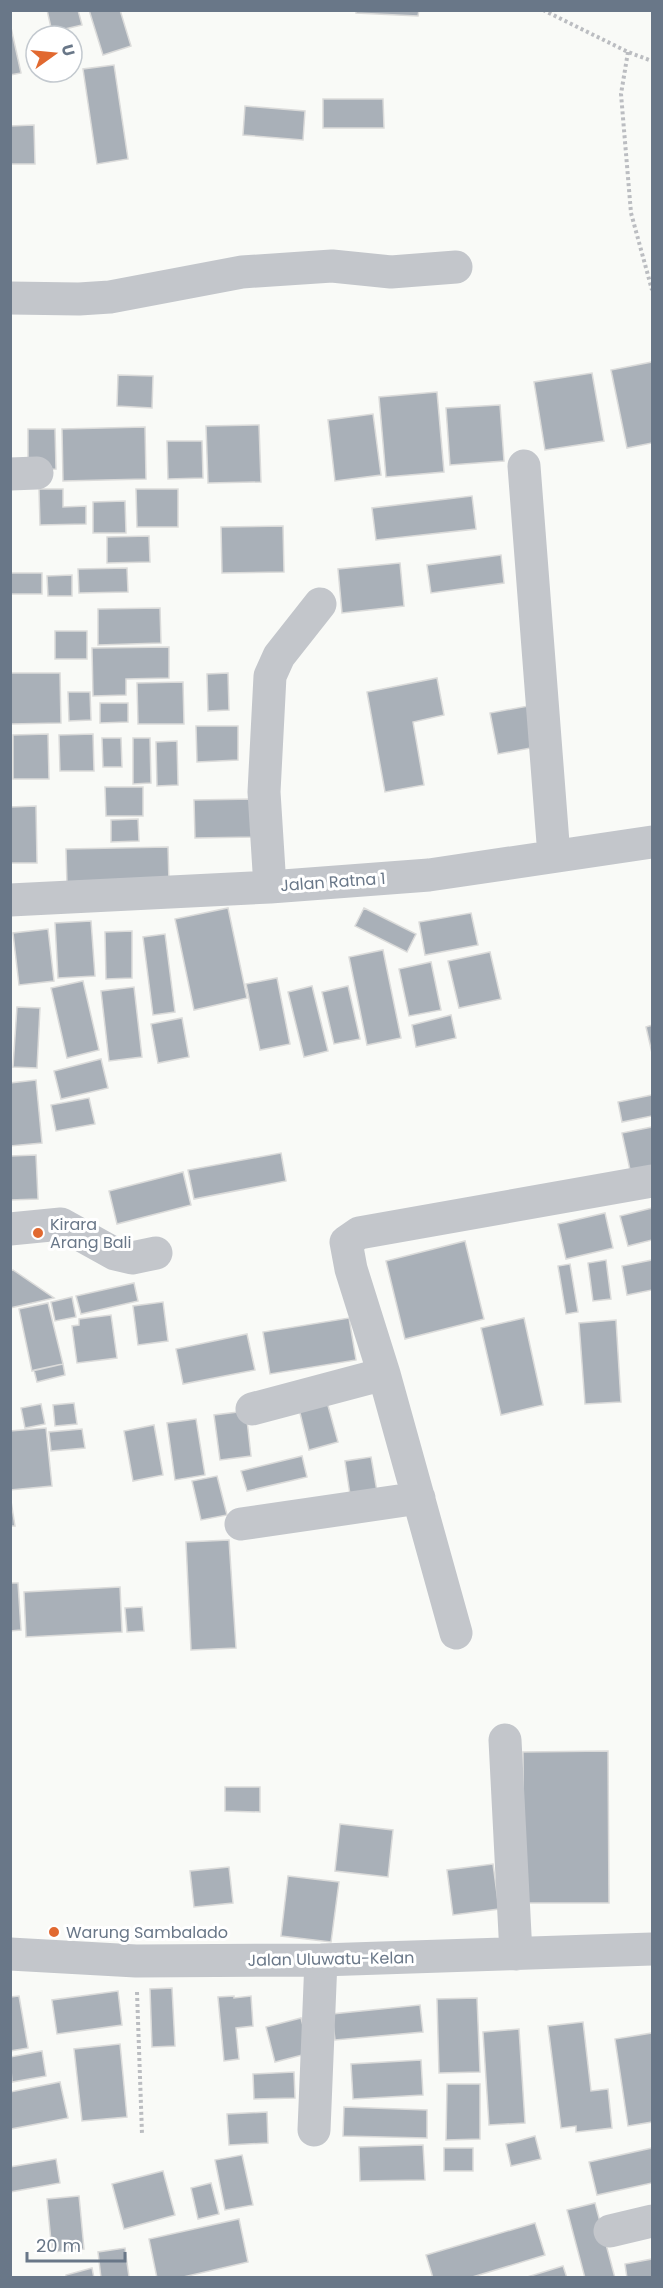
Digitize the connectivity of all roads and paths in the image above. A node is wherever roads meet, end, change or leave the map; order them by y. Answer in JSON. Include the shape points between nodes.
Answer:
{"nodes":[{"id":1,"x":543,"y":10,"type":"edge"},
{"id":2,"x":628,"y":52,"type":"junction"},
{"id":3,"x":652,"y":61,"type":"edge"},
{"id":4,"x":456,"y":267,"type":"dead end"},
{"id":5,"x":652,"y":290,"type":"edge"},
{"id":6,"x":10,"y":298,"type":"edge"},
{"id":7,"x":524,"y":466,"type":"dead end"},
{"id":8,"x":320,"y":603,"type":"dead end"},
{"id":9,"x":652,"y":842,"type":"edge"},
{"id":10,"x":554,"y":856,"type":"junction"},
{"id":11,"x":270,"y":887,"type":"junction"},
{"id":12,"x":10,"y":900,"type":"edge"},
{"id":13,"x":652,"y":1181,"type":"edge"},
{"id":14,"x":10,"y":1229,"type":"edge"},
{"id":15,"x":156,"y":1253,"type":"dead end"},
{"id":16,"x":384,"y":1374,"type":"junction"},
{"id":17,"x":252,"y":1409,"type":"dead end"},
{"id":18,"x":419,"y":1498,"type":"junction"},
{"id":19,"x":241,"y":1524,"type":"dead end"},
{"id":20,"x":456,"y":1633,"type":"dead end"},
{"id":21,"x":505,"y":1740,"type":"dead end"},
{"id":22,"x":652,"y":1949,"type":"edge"},
{"id":23,"x":10,"y":1954,"type":"edge"},
{"id":24,"x":516,"y":1954,"type":"junction"},
{"id":25,"x":321,"y":1960,"type":"junction"},
{"id":26,"x":136,"y":1961,"type":"junction"},
{"id":27,"x":314,"y":2130,"type":"dead end"},
{"id":28,"x":142,"y":2134,"type":"dead end"},
{"id":29,"x":652,"y":2221,"type":"edge"},
{"id":30,"x":610,"y":2231,"type":"dead end"}],
"edges":[{"from":1,"to":2,"type":"path"},
{"from":2,"to":3,"type":"path"},
{"from":2,"to":5,"type":"path","via":[[621,94],[631,213]]},
{"from":4,"to":6,"type":"street","via":[[391,272],[332,266],[242,272],[110,297]]},
{"from":7,"to":10,"type":"street"},
{"from":8,"to":11,"type":"street","via":[[279,656],[270,676],[264,792]]},
{"from":9,"to":10,"type":"street","name":"Jalan Ratna 1"},
{"from":10,"to":11,"type":"street","name":"Jalan Ratna 1","via":[[429,875]]},
{"from":11,"to":12,"type":"street","name":"Jalan Ratna 1"},
{"from":13,"to":16,"type":"street","via":[[350,1237],[345,1249]]},
{"from":14,"to":15,"type":"street","via":[[61,1224],[116,1254],[132,1258]]},
{"from":16,"to":17,"type":"street"},
{"from":16,"to":18,"type":"street"},
{"from":18,"to":19,"type":"street"},
{"from":18,"to":20,"type":"street"},
{"from":21,"to":24,"type":"street"},
{"from":22,"to":24,"type":"street","name":"Jalan Uluwatu-Kelan"},
{"from":23,"to":26,"type":"street","name":"Jalan Uluwatu-Kelan"},
{"from":24,"to":25,"type":"street","name":"Jalan Uluwatu-Kelan"},
{"from":25,"to":26,"type":"street","name":"Jalan Uluwatu-Kelan"},
{"from":25,"to":27,"type":"street"},
{"from":26,"to":28,"type":"path"},
{"from":29,"to":30,"type":"street"}]}
